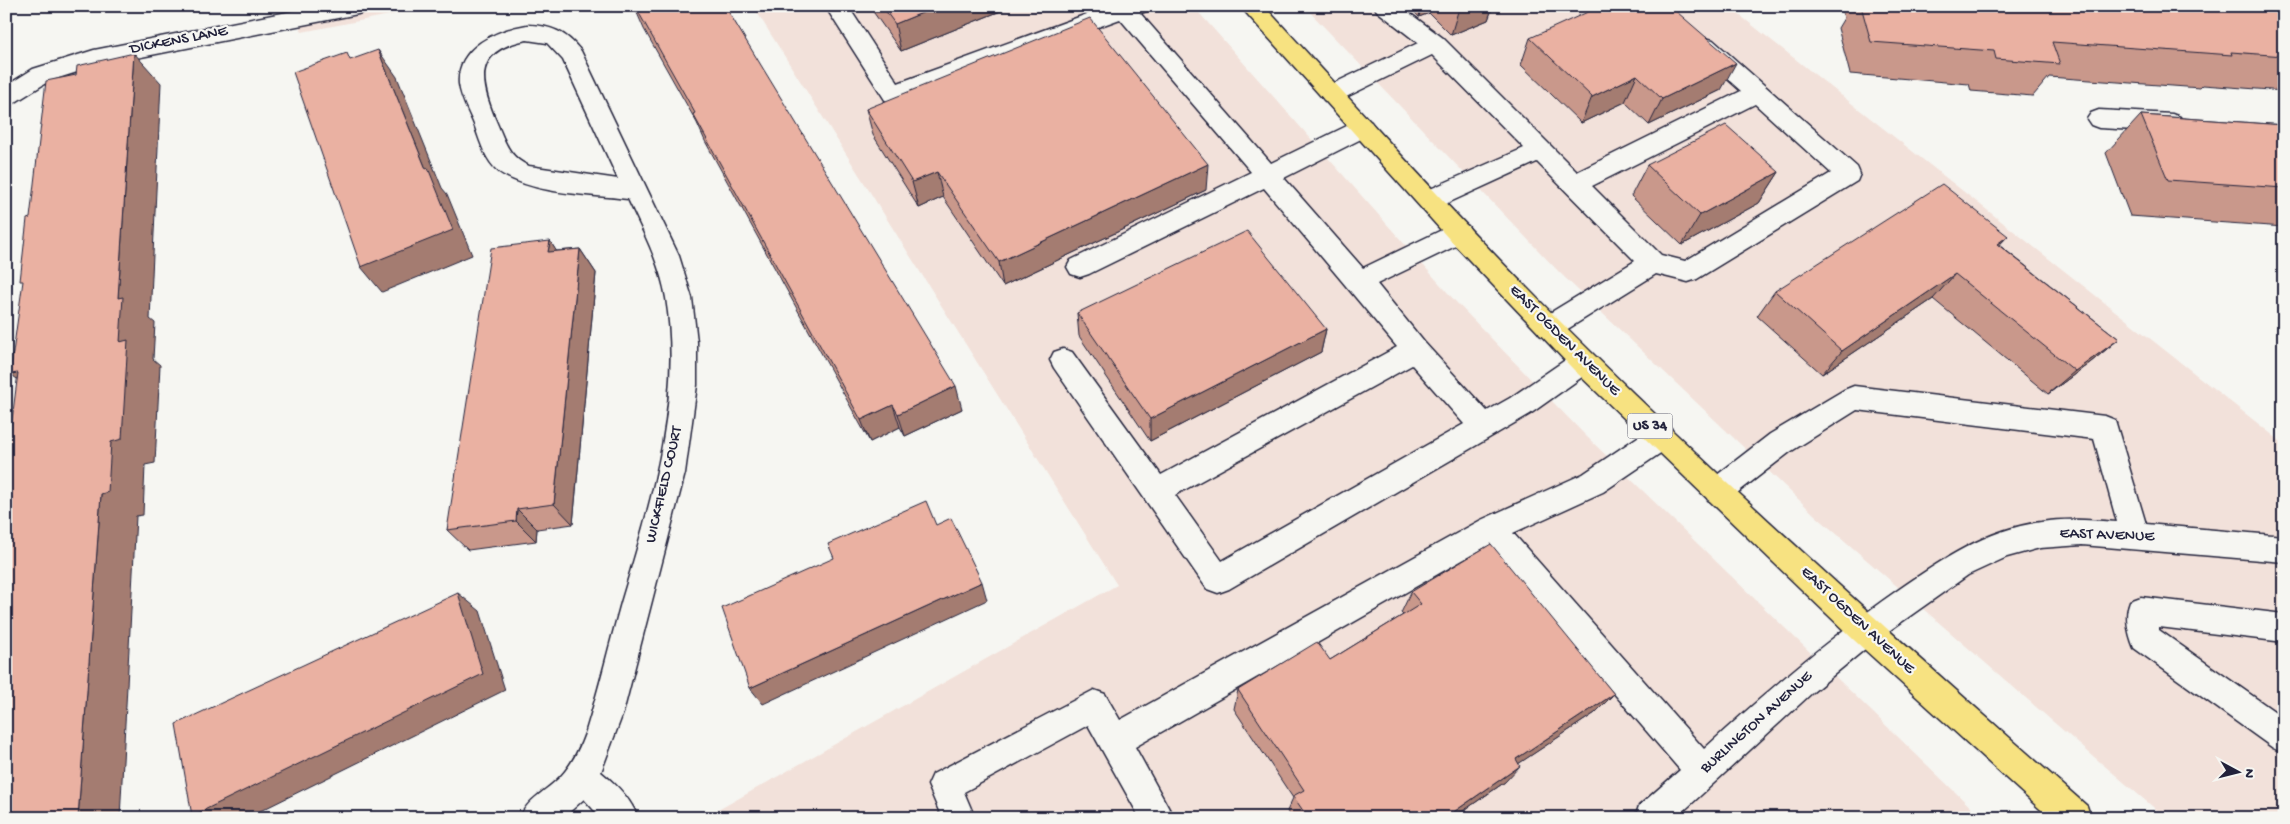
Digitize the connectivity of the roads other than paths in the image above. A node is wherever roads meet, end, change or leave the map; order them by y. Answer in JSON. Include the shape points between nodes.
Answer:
{"nodes":[{"id":1,"x":836,"y":6,"type":"edge"},
{"id":2,"x":1385,"y":6,"type":"edge"},
{"id":3,"x":349,"y":7,"type":"edge"},
{"id":4,"x":1128,"y":7,"type":"edge"},
{"id":5,"x":1256,"y":7,"type":"edge"},
{"id":6,"x":1687,"y":30,"type":"edge"},
{"id":7,"x":1435,"y":44,"type":"junction"},
{"id":8,"x":1757,"y":93,"type":"junction"},
{"id":9,"x":1332,"y":94,"type":"junction"},
{"id":10,"x":6,"y":97,"type":"edge"},
{"id":11,"x":2099,"y":119,"type":"dead end"},
{"id":12,"x":2196,"y":124,"type":"edge"},
{"id":13,"x":1363,"y":128,"type":"junction"},
{"id":14,"x":1539,"y":151,"type":"junction"},
{"id":15,"x":1266,"y":174,"type":"junction"},
{"id":16,"x":1573,"y":185,"type":"junction"},
{"id":17,"x":636,"y":191,"type":"junction"},
{"id":18,"x":1430,"y":200,"type":"junction"},
{"id":19,"x":1459,"y":233,"type":"junction"},
{"id":20,"x":1653,"y":263,"type":"junction"},
{"id":21,"x":1080,"y":267,"type":"dead end"},
{"id":22,"x":1359,"y":281,"type":"junction"},
{"id":23,"x":1548,"y":327,"type":"junction"},
{"id":24,"x":1415,"y":350,"type":"junction"},
{"id":25,"x":1064,"y":360,"type":"dead end"},
{"id":26,"x":1583,"y":362,"type":"junction"},
{"id":27,"x":1484,"y":427,"type":"junction"},
{"id":28,"x":1661,"y":436,"type":"junction"},
{"id":29,"x":1157,"y":491,"type":"junction"},
{"id":30,"x":1718,"y":491,"type":"junction"},
{"id":31,"x":1491,"y":529,"type":"junction"},
{"id":32,"x":2135,"y":535,"type":"junction"},
{"id":33,"x":2284,"y":549,"type":"edge"},
{"id":34,"x":2284,"y":628,"type":"edge"},
{"id":35,"x":1865,"y":630,"type":"junction"},
{"id":36,"x":2284,"y":737,"type":"edge"},
{"id":37,"x":1114,"y":741,"type":"junction"},
{"id":38,"x":1703,"y":772,"type":"junction"},
{"id":39,"x":581,"y":777,"type":"junction"},
{"id":40,"x":536,"y":818,"type":"edge"},
{"id":41,"x":622,"y":818,"type":"edge"},
{"id":42,"x":959,"y":818,"type":"edge"},
{"id":43,"x":1158,"y":818,"type":"edge"},
{"id":44,"x":1650,"y":818,"type":"edge"},
{"id":45,"x":2075,"y":818,"type":"edge"}],
"edges":[{"from":1,"to":4,"type":"street","via":[[894,94]]},
{"from":2,"to":7,"type":"street"},
{"from":3,"to":10,"type":"street","name":"DICKENS LANE","via":[[94,58],[41,75]]},
{"from":4,"to":15,"type":"street"},
{"from":5,"to":9,"type":"main road","name":"EAST OGDEN AVENUE","number":"US 34"},
{"from":6,"to":8,"type":"street"},
{"from":7,"to":9,"type":"street"},
{"from":7,"to":14,"type":"street"},
{"from":8,"to":16,"type":"street"},
{"from":8,"to":20,"type":"street","via":[[1848,174],[1688,272]]},
{"from":9,"to":13,"type":"main road","name":"EAST OGDEN AVENUE","number":"US 34"},
{"from":11,"to":12,"type":"street"},
{"from":13,"to":15,"type":"street"},
{"from":13,"to":18,"type":"main road","name":"EAST OGDEN AVENUE","number":"US 34"},
{"from":14,"to":16,"type":"street"},
{"from":14,"to":18,"type":"street"},
{"from":15,"to":21,"type":"street"},
{"from":15,"to":22,"type":"street"},
{"from":16,"to":20,"type":"street"},
{"from":17,"to":17,"type":"street","name":"WICKFIELD COURT","via":[[573,57],[562,43],[552,36],[529,32],[495,43],[485,50],[470,79],[502,160],[512,168],[530,174]]},
{"from":17,"to":39,"type":"street","name":"WICKFIELD COURT","via":[[665,253],[678,297],[683,399],[670,476],[608,708],[594,752]]},
{"from":18,"to":19,"type":"main road","name":"EAST OGDEN AVENUE","number":"US 34"},
{"from":19,"to":22,"type":"street"},
{"from":19,"to":23,"type":"main road","name":"EAST OGDEN AVENUE","number":"US 34"},
{"from":20,"to":23,"type":"street"},
{"from":22,"to":24,"type":"street"},
{"from":23,"to":26,"type":"main road","name":"EAST OGDEN AVENUE","number":"US 34"},
{"from":24,"to":27,"type":"street"},
{"from":24,"to":29,"type":"street"},
{"from":25,"to":29,"type":"street"},
{"from":26,"to":27,"type":"street"},
{"from":26,"to":28,"type":"main road","name":"EAST OGDEN AVENUE","number":"US 34"},
{"from":27,"to":29,"type":"street","via":[[1218,579]]},
{"from":28,"to":30,"type":"main road","name":"EAST OGDEN AVENUE","number":"US 34"},
{"from":28,"to":31,"type":"street","via":[[1593,483]]},
{"from":30,"to":32,"type":"street","via":[[1780,443],[1854,398],[2105,428]]},
{"from":30,"to":35,"type":"main road","name":"EAST OGDEN AVENUE","number":"US 34"},
{"from":31,"to":37,"type":"street"},
{"from":31,"to":38,"type":"street"},
{"from":32,"to":33,"type":"street","name":"EAST AVENUE"},
{"from":32,"to":35,"type":"street","name":"EAST AVENUE","via":[[2040,534],[2003,545],[1958,566]]},
{"from":34,"to":36,"type":"street","via":[[2141,611],[2145,638]]},
{"from":35,"to":38,"type":"street","name":"BURLINGTON AVENUE","via":[[1802,681]]},
{"from":35,"to":45,"type":"main road","name":"EAST OGDEN AVENUE","number":"US 34"},
{"from":37,"to":42,"type":"street","via":[[1094,705],[944,785]]},
{"from":37,"to":43,"type":"street"},
{"from":38,"to":44,"type":"street","name":"BURLINGTON AVENUE"},
{"from":39,"to":40,"type":"street","name":"WICKFIELD COURT"},
{"from":39,"to":41,"type":"street","via":[[603,794]]}]}
